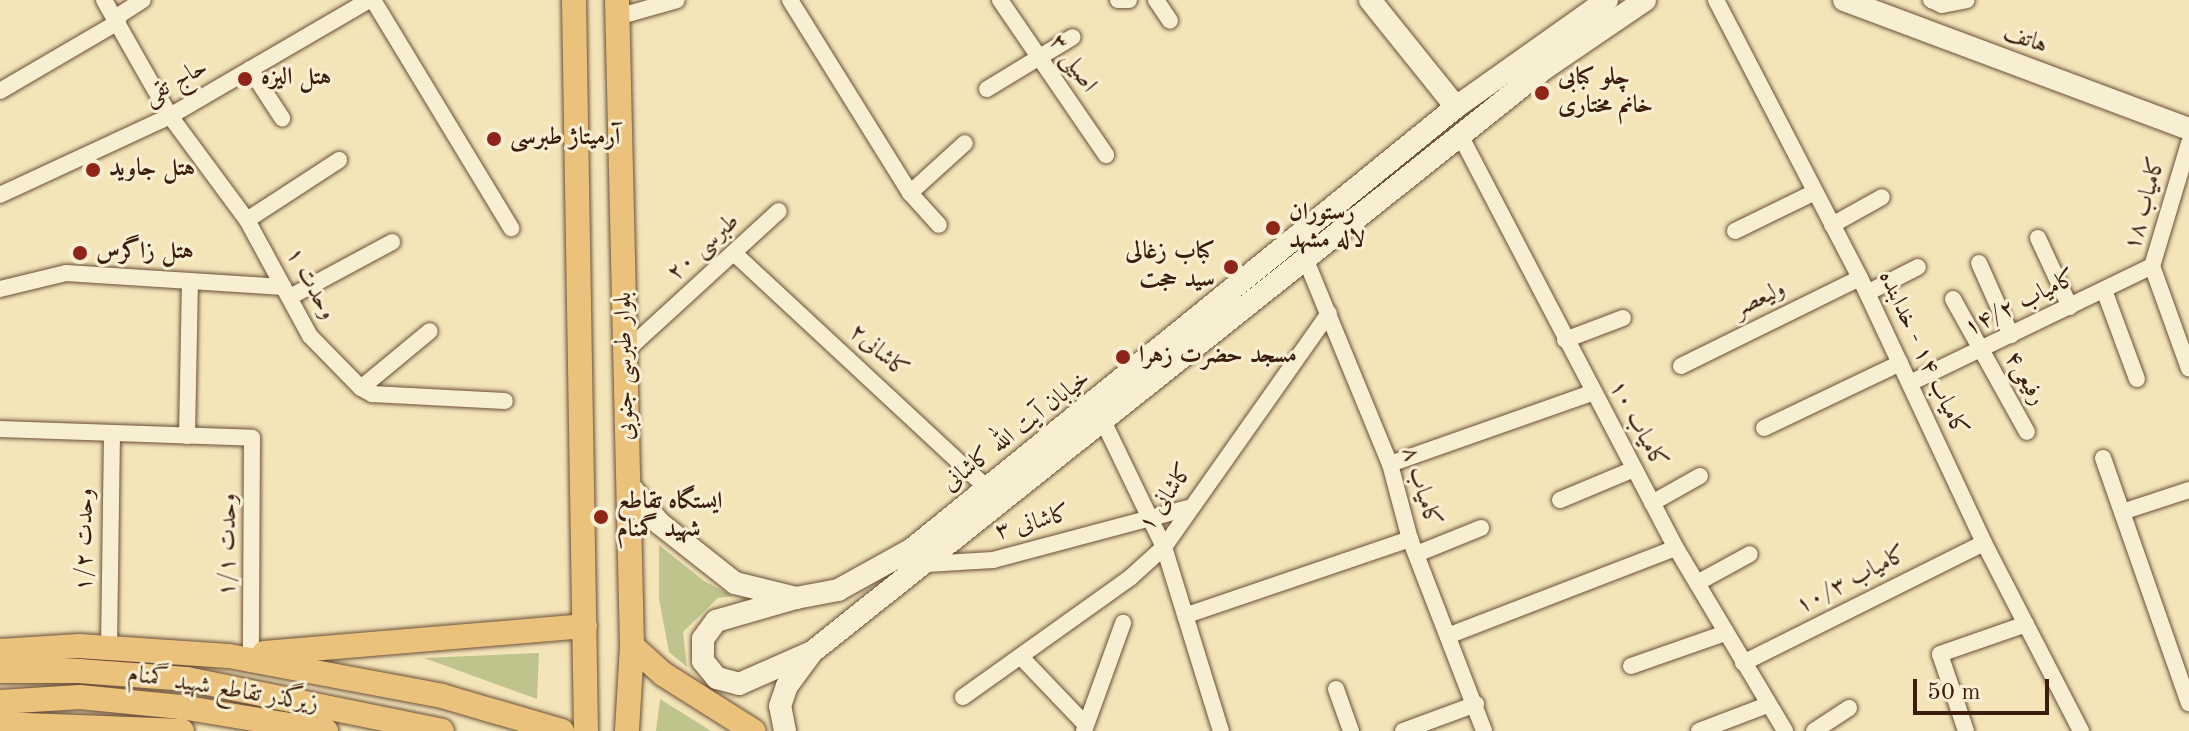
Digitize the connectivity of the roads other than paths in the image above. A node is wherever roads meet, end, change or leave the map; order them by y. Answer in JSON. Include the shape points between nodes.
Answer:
{"nodes":[{"id":1,"x":104,"y":0,"type":"edge"},
{"id":2,"x":143,"y":0,"type":"edge"},
{"id":3,"x":371,"y":0,"type":"edge"},
{"id":4,"x":574,"y":0,"type":"edge"},
{"id":5,"x":677,"y":0,"type":"edge"},
{"id":6,"x":790,"y":0,"type":"edge"},
{"id":7,"x":1000,"y":0,"type":"edge"},
{"id":8,"x":1118,"y":0,"type":"edge"},
{"id":9,"x":1129,"y":0,"type":"edge"},
{"id":10,"x":1156,"y":0,"type":"edge"},
{"id":11,"x":1370,"y":0,"type":"edge"},
{"id":12,"x":1607,"y":0,"type":"edge"},
{"id":13,"x":1645,"y":0,"type":"edge"},
{"id":14,"x":1716,"y":0,"type":"edge"},
{"id":15,"x":1844,"y":0,"type":"edge"},
{"id":16,"x":1931,"y":0,"type":"edge"},
{"id":17,"x":1967,"y":0,"type":"edge"},
{"id":18,"x":1876,"y":6,"type":"edge"},
{"id":19,"x":617,"y":9,"type":"edge"},
{"id":20,"x":116,"y":20,"type":"junction"},
{"id":21,"x":1170,"y":21,"type":"dead end"},
{"id":22,"x":1073,"y":37,"type":"dead end"},
{"id":23,"x":1038,"y":59,"type":"junction"},
{"id":24,"x":250,"y":69,"type":"junction"},
{"id":25,"x":987,"y":89,"type":"dead end"},
{"id":26,"x":0,"y":91,"type":"edge"},
{"id":27,"x":1456,"y":107,"type":"junction"},
{"id":28,"x":170,"y":116,"type":"junction"},
{"id":29,"x":282,"y":118,"type":"dead end"},
{"id":30,"x":2189,"y":129,"type":"edge"},
{"id":31,"x":1460,"y":135,"type":"junction"},
{"id":32,"x":965,"y":143,"type":"dead end"},
{"id":33,"x":2189,"y":143,"type":"edge"},
{"id":34,"x":1106,"y":155,"type":"dead end"},
{"id":35,"x":339,"y":160,"type":"dead end"},
{"id":36,"x":1815,"y":192,"type":"junction"},
{"id":37,"x":910,"y":193,"type":"junction"},
{"id":38,"x":0,"y":195,"type":"edge"},
{"id":39,"x":1882,"y":197,"type":"dead end"},
{"id":40,"x":779,"y":211,"type":"dead end"},
{"id":41,"x":247,"y":220,"type":"junction"},
{"id":42,"x":939,"y":225,"type":"dead end"},
{"id":43,"x":1832,"y":225,"type":"junction"},
{"id":44,"x":511,"y":228,"type":"dead end"},
{"id":45,"x":1735,"y":231,"type":"dead end"},
{"id":46,"x":2038,"y":238,"type":"dead end"},
{"id":47,"x":392,"y":242,"type":"dead end"},
{"id":48,"x":734,"y":253,"type":"junction"},
{"id":49,"x":1305,"y":258,"type":"junction"},
{"id":50,"x":1979,"y":263,"type":"dead end"},
{"id":51,"x":2152,"y":266,"type":"junction"},
{"id":52,"x":1918,"y":267,"type":"dead end"},
{"id":53,"x":190,"y":281,"type":"junction"},
{"id":54,"x":1863,"y":285,"type":"junction"},
{"id":55,"x":0,"y":289,"type":"edge"},
{"id":56,"x":2104,"y":290,"type":"junction"},
{"id":57,"x":287,"y":292,"type":"junction"},
{"id":58,"x":1953,"y":299,"type":"dead end"},
{"id":59,"x":2070,"y":307,"type":"junction"},
{"id":60,"x":1329,"y":313,"type":"junction"},
{"id":61,"x":1623,"y":318,"type":"dead end"},
{"id":62,"x":430,"y":331,"type":"dead end"},
{"id":63,"x":2011,"y":335,"type":"junction"},
{"id":64,"x":1565,"y":340,"type":"junction"},
{"id":65,"x":1980,"y":350,"type":"junction"},
{"id":66,"x":626,"y":351,"type":"junction"},
{"id":67,"x":1900,"y":363,"type":"junction"},
{"id":68,"x":1681,"y":366,"type":"dead end"},
{"id":69,"x":2189,"y":369,"type":"edge"},
{"id":70,"x":2137,"y":379,"type":"dead end"},
{"id":71,"x":1910,"y":383,"type":"junction"},
{"id":72,"x":361,"y":388,"type":"junction"},
{"id":73,"x":1592,"y":393,"type":"junction"},
{"id":74,"x":505,"y":401,"type":"dead end"},
{"id":75,"x":1104,"y":423,"type":"junction"},
{"id":76,"x":1764,"y":428,"type":"dead end"},
{"id":77,"x":0,"y":429,"type":"edge"},
{"id":78,"x":2027,"y":432,"type":"dead end"},
{"id":79,"x":112,"y":433,"type":"junction"},
{"id":80,"x":187,"y":436,"type":"junction"},
{"id":81,"x":2103,"y":458,"type":"dead end"},
{"id":82,"x":1390,"y":464,"type":"junction"},
{"id":83,"x":1634,"y":469,"type":"junction"},
{"id":84,"x":1700,"y":476,"type":"dead end"},
{"id":85,"x":628,"y":484,"type":"junction"},
{"id":86,"x":988,"y":489,"type":"junction"},
{"id":87,"x":2189,"y":490,"type":"edge"},
{"id":88,"x":1560,"y":500,"type":"dead end"},
{"id":89,"x":1652,"y":503,"type":"junction"},
{"id":90,"x":1188,"y":508,"type":"junction"},
{"id":91,"x":2122,"y":512,"type":"junction"},
{"id":92,"x":1151,"y":518,"type":"junction"},
{"id":93,"x":1481,"y":528,"type":"dead end"},
{"id":94,"x":1984,"y":543,"type":"junction"},
{"id":95,"x":1414,"y":546,"type":"junction"},
{"id":96,"x":1164,"y":547,"type":"junction"},
{"id":97,"x":1676,"y":548,"type":"junction"},
{"id":98,"x":1750,"y":554,"type":"dead end"},
{"id":99,"x":926,"y":564,"type":"junction"},
{"id":100,"x":1697,"y":583,"type":"junction"},
{"id":101,"x":796,"y":598,"type":"junction"},
{"id":102,"x":1187,"y":615,"type":"junction"},
{"id":103,"x":1123,"y":623,"type":"dead end"},
{"id":104,"x":2026,"y":624,"type":"junction"},
{"id":105,"x":585,"y":626,"type":"junction"},
{"id":106,"x":1725,"y":633,"type":"junction"},
{"id":107,"x":1450,"y":635,"type":"junction"},
{"id":108,"x":632,"y":646,"type":"junction"},
{"id":109,"x":109,"y":648,"type":"junction"},
{"id":110,"x":0,"y":651,"type":"edge"},
{"id":111,"x":812,"y":652,"type":"junction"},
{"id":112,"x":240,"y":655,"type":"junction"},
{"id":113,"x":1021,"y":657,"type":"junction"},
{"id":114,"x":1743,"y":663,"type":"junction"},
{"id":115,"x":1631,"y":666,"type":"dead end"},
{"id":116,"x":0,"y":671,"type":"edge"},
{"id":117,"x":1336,"y":689,"type":"dead end"},
{"id":118,"x":963,"y":697,"type":"dead end"},
{"id":119,"x":0,"y":702,"type":"edge"},
{"id":120,"x":2189,"y":703,"type":"edge"},
{"id":121,"x":1476,"y":704,"type":"junction"},
{"id":122,"x":1767,"y":705,"type":"junction"},
{"id":123,"x":1849,"y":708,"type":"dead end"},
{"id":124,"x":0,"y":724,"type":"edge"},
{"id":125,"x":1084,"y":727,"type":"edge"},
{"id":126,"x":182,"y":731,"type":"edge"},
{"id":127,"x":326,"y":731,"type":"edge"},
{"id":128,"x":442,"y":731,"type":"edge"},
{"id":129,"x":562,"y":731,"type":"edge"},
{"id":130,"x":586,"y":731,"type":"edge"},
{"id":131,"x":627,"y":731,"type":"edge"},
{"id":132,"x":753,"y":731,"type":"edge"},
{"id":133,"x":785,"y":731,"type":"edge"},
{"id":134,"x":1221,"y":731,"type":"edge"},
{"id":135,"x":1351,"y":731,"type":"edge"},
{"id":136,"x":1403,"y":731,"type":"edge"},
{"id":137,"x":1484,"y":731,"type":"edge"},
{"id":138,"x":1699,"y":731,"type":"edge"},
{"id":139,"x":1785,"y":731,"type":"edge"},
{"id":140,"x":1814,"y":731,"type":"edge"},
{"id":141,"x":1966,"y":731,"type":"edge"},
{"id":142,"x":2081,"y":731,"type":"edge"}],
"edges":[{"from":1,"to":20,"type":"street","name":"وحدت ۱"},
{"from":2,"to":20,"type":"street"},
{"from":3,"to":24,"type":"street","name":"حاج تقی"},
{"from":3,"to":44,"type":"street"},
{"from":4,"to":105,"type":"main road","name":"بلوار طبرسی جنوبی"},
{"from":5,"to":19,"type":"street"},
{"from":6,"to":37,"type":"street"},
{"from":7,"to":23,"type":"street","name":"اصیلی ۳"},
{"from":8,"to":9,"type":"street"},
{"from":10,"to":21,"type":"street"},
{"from":11,"to":27,"type":"main road"},
{"from":12,"to":27,"type":"main road","name":"خیابان آیت الله کاشانی"},
{"from":13,"to":31,"type":"main road","name":"خیابان آیت الله کاشانی"},
{"from":14,"to":36,"type":"street","name":"کامیاب ۱۴ - خدابنده"},
{"from":15,"to":18,"type":"main road","name":"هاتف"},
{"from":16,"to":17,"type":"street","via":[[1942,5]]},
{"from":18,"to":30,"type":"main road","name":"هاتف"},
{"from":19,"to":66,"type":"main road","name":"بلوار طبرسی جنوبی"},
{"from":20,"to":26,"type":"street"},
{"from":20,"to":28,"type":"street","name":"وحدت ۱"},
{"from":22,"to":23,"type":"street"},
{"from":23,"to":25,"type":"street"},
{"from":23,"to":34,"type":"street","name":"اصیلی ۳"},
{"from":24,"to":28,"type":"street","name":"حاج تقی"},
{"from":24,"to":29,"type":"street"},
{"from":27,"to":86,"type":"main road","name":"خیابان آیت الله کاشانی"},
{"from":28,"to":38,"type":"street","name":"حاج تقی"},
{"from":28,"to":41,"type":"street","name":"وحدت ۱"},
{"from":31,"to":49,"type":"main road","name":"خیابان آیت الله کاشانی"},
{"from":31,"to":64,"type":"street","name":"کامیاب ۱۰"},
{"from":32,"to":37,"type":"street"},
{"from":33,"to":51,"type":"street","name":"کامیاب ۱۸"},
{"from":35,"to":41,"type":"street"},
{"from":36,"to":43,"type":"street","name":"کامیاب ۱۴ - خدابنده"},
{"from":36,"to":45,"type":"street"},
{"from":37,"to":42,"type":"street"},
{"from":39,"to":43,"type":"street"},
{"from":40,"to":48,"type":"street","name":"طبرسی ۲۰"},
{"from":41,"to":57,"type":"street","name":"وحدت ۱"},
{"from":43,"to":54,"type":"street","name":"کامیاب ۱۴ - خدابنده"},
{"from":46,"to":59,"type":"street"},
{"from":47,"to":57,"type":"street"},
{"from":48,"to":66,"type":"street","name":"طبرسی ۲۰"},
{"from":48,"to":86,"type":"street","name":"کاشانی۲"},
{"from":49,"to":60,"type":"street","name":"کامیاب ۸"},
{"from":49,"to":75,"type":"main road","name":"خیابان آیت الله کاشانی"},
{"from":50,"to":63,"type":"street"},
{"from":51,"to":56,"type":"street","name":"کامیاب ۱۴/۲"},
{"from":51,"to":69,"type":"street","name":"کامیاب ۱۸"},
{"from":52,"to":54,"type":"street","name":"ولیعصر"},
{"from":53,"to":55,"type":"street","via":[[66,273]]},
{"from":53,"to":57,"type":"street"},
{"from":53,"to":80,"type":"street"},
{"from":54,"to":67,"type":"street","name":"کامیاب ۱۴ - خدابنده"},
{"from":54,"to":68,"type":"street","name":"ولیعصر"},
{"from":56,"to":59,"type":"street","name":"کامیاب ۱۴/۲"},
{"from":56,"to":70,"type":"street"},
{"from":57,"to":72,"type":"street","name":"وحدت ۱","via":[[310,336]]},
{"from":58,"to":65,"type":"street","name":"رفیعی۴"},
{"from":59,"to":63,"type":"street","name":"کامیاب ۱۴/۲"},
{"from":60,"to":82,"type":"street","name":"کامیاب ۸"},
{"from":60,"to":90,"type":"street","name":"کاشانی ۱"},
{"from":61,"to":64,"type":"street"},
{"from":62,"to":72,"type":"street"},
{"from":63,"to":65,"type":"street","name":"کامیاب ۱۴/۲"},
{"from":64,"to":73,"type":"street","name":"کامیاب ۱۰"},
{"from":65,"to":71,"type":"street","name":"کامیاب ۱۴/۲"},
{"from":65,"to":78,"type":"street","name":"رفیعی۴"},
{"from":66,"to":85,"type":"main road","name":"بلوار طبرسی جنوبی"},
{"from":67,"to":71,"type":"street","name":"کامیاب ۱۴ - خدابنده"},
{"from":67,"to":76,"type":"street"},
{"from":71,"to":94,"type":"street","name":"کامیاب ۱۴ - خدابنده"},
{"from":72,"to":74,"type":"street","via":[[372,394]]},
{"from":73,"to":82,"type":"street"},
{"from":73,"to":83,"type":"street","name":"کامیاب ۱۰"},
{"from":75,"to":92,"type":"street"},
{"from":75,"to":99,"type":"main road","name":"خیابان آیت الله کاشانی"},
{"from":77,"to":79,"type":"street"},
{"from":79,"to":80,"type":"street"},
{"from":79,"to":109,"type":"street","name":"وحدت ۱/۲"},
{"from":80,"to":112,"type":"street","name":"وحدت ۱/۱","via":[[252,438]]},
{"from":81,"to":91,"type":"street"},
{"from":82,"to":95,"type":"street","name":"کامیاب ۸"},
{"from":83,"to":88,"type":"street"},
{"from":83,"to":89,"type":"street","name":"کامیاب ۱۰"},
{"from":84,"to":89,"type":"street"},
{"from":85,"to":101,"type":"main road","name":"خیابان آیت الله کاشانی","via":[[696,557],[735,583]]},
{"from":85,"to":108,"type":"main road","name":"بلوار طبرسی جنوبی"},
{"from":86,"to":101,"type":"main road","name":"خیابان آیت الله کاشانی","via":[[912,549],[838,590]]},
{"from":87,"to":91,"type":"street"},
{"from":89,"to":97,"type":"street","name":"کامیاب ۱۰"},
{"from":90,"to":92,"type":"street","name":"کاشانی ۳"},
{"from":90,"to":96,"type":"street","name":"کاشانی ۱"},
{"from":91,"to":120,"type":"street"},
{"from":92,"to":96,"type":"street"},
{"from":92,"to":99,"type":"street","name":"کاشانی ۳","via":[[993,560]]},
{"from":93,"to":95,"type":"street"},
{"from":94,"to":104,"type":"street","name":"کامیاب ۱۴ - خدابنده"},
{"from":94,"to":114,"type":"street","name":"کامیاب ۱۰/۳"},
{"from":95,"to":102,"type":"street"},
{"from":95,"to":107,"type":"street","name":"کامیاب ۸"},
{"from":96,"to":102,"type":"street"},
{"from":96,"to":113,"type":"street","name":"کاشانی ۱"},
{"from":97,"to":100,"type":"street","name":"کامیاب ۱۰"},
{"from":97,"to":107,"type":"street"},
{"from":98,"to":100,"type":"street"},
{"from":99,"to":111,"type":"main road","name":"خیابان آیت الله کاشانی"},
{"from":100,"to":106,"type":"street","name":"کامیاب ۱۰"},
{"from":101,"to":111,"type":"main road","via":[[716,621],[703,639],[703,661],[717,678],[739,684]]},
{"from":102,"to":134,"type":"street"},
{"from":103,"to":125,"type":"street"},
{"from":104,"to":141,"type":"street","via":[[1940,654]]},
{"from":104,"to":142,"type":"street","name":"کامیاب ۱۴ - خدابنده"},
{"from":105,"to":112,"type":"main road"},
{"from":105,"to":130,"type":"main road","name":"بلوار طبرسی جنوبی"},
{"from":106,"to":114,"type":"street","name":"کامیاب ۱۰"},
{"from":106,"to":115,"type":"street"},
{"from":107,"to":121,"type":"street","name":"کامیاب ۸"},
{"from":108,"to":131,"type":"main road","name":"بلوار طبرسی جنوبی"},
{"from":108,"to":132,"type":"main road","via":[[663,674]]},
{"from":109,"to":110,"type":"main road"},
{"from":109,"to":112,"type":"main road"},
{"from":111,"to":133,"type":"main road","name":"خیابان آیت الله کاشانی","via":[[787,686],[780,706]]},
{"from":112,"to":129,"type":"main road","via":[[442,696]]},
{"from":113,"to":118,"type":"street","name":"کاشانی ۱"},
{"from":113,"to":125,"type":"street"},
{"from":114,"to":122,"type":"street","name":"کامیاب ۱۰"},
{"from":116,"to":128,"type":"main road","name":"زیرگذر تقاطع شهید گمنام","via":[[187,679]]},
{"from":117,"to":135,"type":"street"},
{"from":119,"to":127,"type":"main road","name":"زیرگذر تقاطع شهید گمنام","via":[[80,697]]},
{"from":121,"to":136,"type":"street"},
{"from":121,"to":137,"type":"street","name":"کامیاب ۸"},
{"from":122,"to":138,"type":"street"},
{"from":122,"to":139,"type":"street","name":"کامیاب ۱۰"},
{"from":123,"to":140,"type":"street"},
{"from":124,"to":126,"type":"main road"}]}
